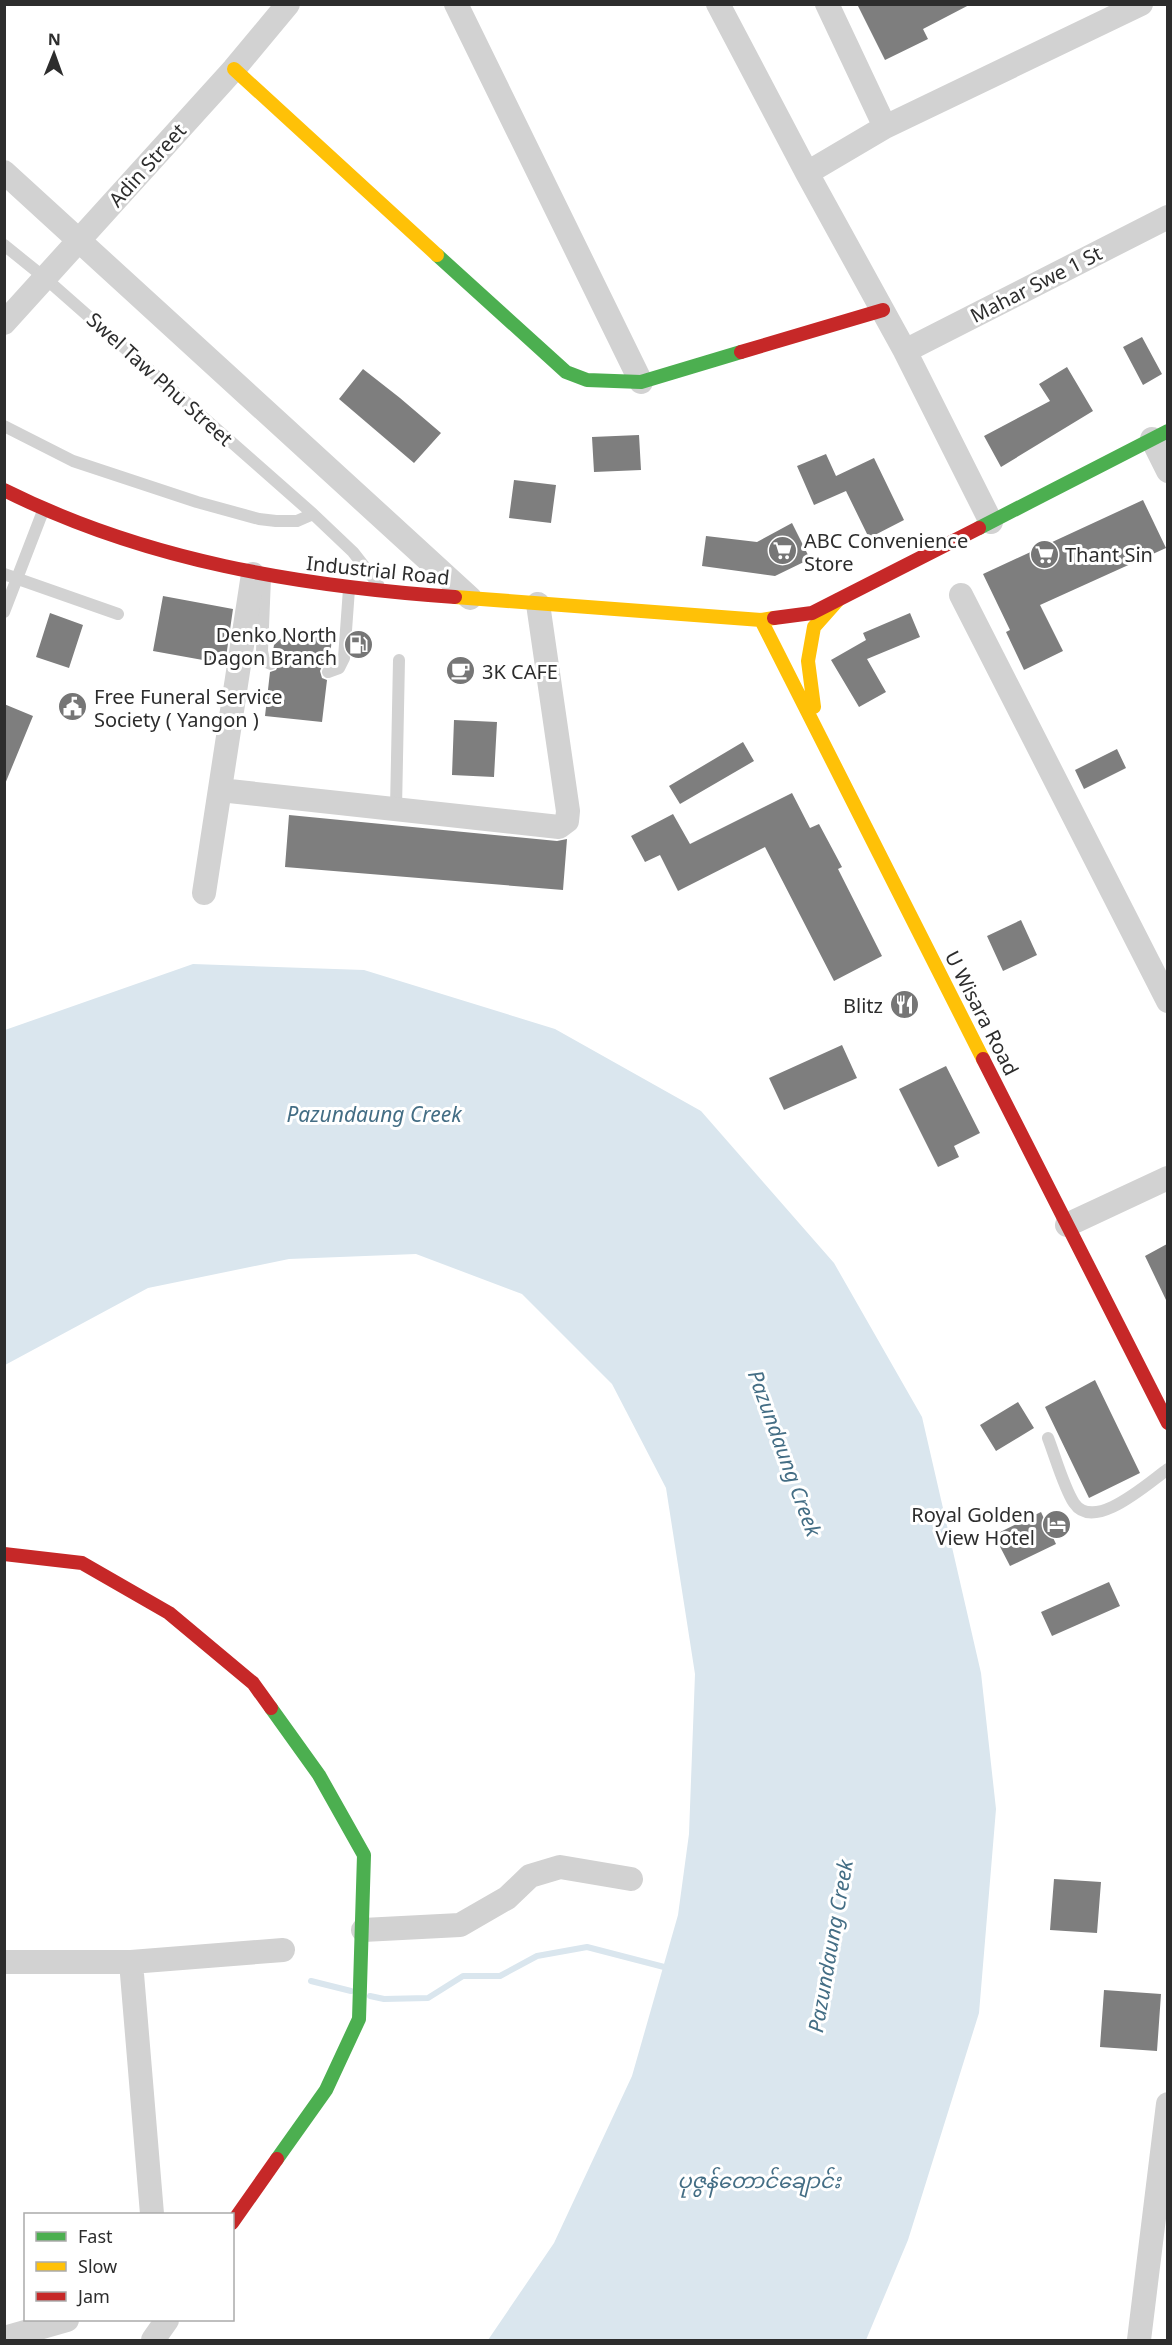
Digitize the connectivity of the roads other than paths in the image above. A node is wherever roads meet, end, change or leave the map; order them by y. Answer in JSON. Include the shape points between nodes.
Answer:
{"nodes":[{"id":1,"x":288,"y":4,"type":"edge"},
{"id":2,"x":456,"y":4,"type":"edge"},
{"id":3,"x":718,"y":4,"type":"edge"},
{"id":4,"x":827,"y":4,"type":"edge"},
{"id":5,"x":1141,"y":4,"type":"edge"},
{"id":6,"x":234,"y":69,"type":"junction"},
{"id":7,"x":885,"y":127,"type":"junction"},
{"id":8,"x":4,"y":171,"type":"edge"},
{"id":9,"x":807,"y":173,"type":"junction"},
{"id":10,"x":1167,"y":217,"type":"edge"},
{"id":11,"x":80,"y":239,"type":"junction"},
{"id":12,"x":4,"y":245,"type":"edge"},
{"id":13,"x":45,"y":278,"type":"junction"},
{"id":14,"x":883,"y":310,"type":"junction"},
{"id":15,"x":4,"y":323,"type":"edge"},
{"id":16,"x":905,"y":351,"type":"junction"},
{"id":17,"x":641,"y":382,"type":"junction"},
{"id":18,"x":4,"y":426,"type":"edge"},
{"id":19,"x":1160,"y":435,"type":"edge"},
{"id":20,"x":1167,"y":471,"type":"edge"},
{"id":21,"x":4,"y":490,"type":"edge"},
{"id":22,"x":44,"y":510,"type":"junction"},
{"id":23,"x":313,"y":514,"type":"junction"},
{"id":24,"x":991,"y":522,"type":"junction"},
{"id":25,"x":4,"y":574,"type":"edge"},
{"id":26,"x":259,"y":575,"type":"junction"},
{"id":27,"x":18,"y":580,"type":"junction"},
{"id":28,"x":349,"y":588,"type":"junction"},
{"id":29,"x":385,"y":592,"type":"junction"},
{"id":30,"x":961,"y":595,"type":"dead end"},
{"id":31,"x":470,"y":598,"type":"junction"},
{"id":32,"x":838,"y":600,"type":"junction"},
{"id":33,"x":538,"y":604,"type":"junction"},
{"id":34,"x":4,"y":612,"type":"edge"},
{"id":35,"x":118,"y":614,"type":"dead end"},
{"id":36,"x":761,"y":620,"type":"junction"},
{"id":37,"x":399,"y":660,"type":"dead end"},
{"id":38,"x":272,"y":664,"type":"dead end"},
{"id":39,"x":328,"y":672,"type":"dead end"},
{"id":40,"x":822,"y":741,"type":"junction"},
{"id":41,"x":220,"y":790,"type":"junction"},
{"id":42,"x":396,"y":808,"type":"junction"},
{"id":43,"x":204,"y":893,"type":"dead end"},
{"id":44,"x":1167,"y":1001,"type":"edge"},
{"id":45,"x":1167,"y":1178,"type":"edge"},
{"id":46,"x":1067,"y":1226,"type":"junction"},
{"id":47,"x":1167,"y":1423,"type":"edge"},
{"id":48,"x":1048,"y":1438,"type":"dead end"},
{"id":49,"x":1167,"y":1469,"type":"edge"},
{"id":50,"x":4,"y":1554,"type":"edge"},
{"id":51,"x":631,"y":1879,"type":"dead end"},
{"id":52,"x":363,"y":1930,"type":"junction"},
{"id":53,"x":283,"y":1950,"type":"dead end"},
{"id":54,"x":4,"y":1962,"type":"edge"},
{"id":55,"x":131,"y":1962,"type":"junction"},
{"id":56,"x":1167,"y":2104,"type":"edge"},
{"id":57,"x":1163,"y":2181,"type":"edge"},
{"id":58,"x":152,"y":2213,"type":"edge"},
{"id":59,"x":234,"y":2220,"type":"edge"},
{"id":60,"x":60,"y":2321,"type":"edge"},
{"id":61,"x":166,"y":2321,"type":"edge"},
{"id":62,"x":4,"y":2338,"type":"edge"},
{"id":63,"x":153,"y":2340,"type":"edge"},
{"id":64,"x":1139,"y":2340,"type":"edge"}],
"edges":[{"from":1,"to":6,"type":"street","name":"Adin Street"},
{"from":2,"to":17,"type":"street"},
{"from":3,"to":9,"type":"street"},
{"from":4,"to":7,"type":"street"},
{"from":5,"to":7,"type":"street"},
{"from":6,"to":11,"type":"street","name":"Adin Street"},
{"from":6,"to":17,"type":"main road","via":[[566,372],[587,380]]},
{"from":7,"to":9,"type":"street"},
{"from":8,"to":11,"type":"street"},
{"from":9,"to":14,"type":"street"},
{"from":10,"to":16,"type":"street","name":"Mahar Swe 1 St"},
{"from":11,"to":13,"type":"street","name":"Adin Street"},
{"from":11,"to":31,"type":"street"},
{"from":12,"to":13,"type":"lane","name":"Swel Taw Phu Street"},
{"from":13,"to":15,"type":"street","name":"Adin Street"},
{"from":13,"to":23,"type":"lane","name":"Swel Taw Phu Street"},
{"from":14,"to":16,"type":"street"},
{"from":14,"to":17,"type":"main road"},
{"from":16,"to":24,"type":"street"},
{"from":18,"to":23,"type":"lane","via":[[73,461],[197,502],[276,521],[297,521]]},
{"from":19,"to":20,"type":"street"},
{"from":19,"to":24,"type":"main road","name":"Industrial Road"},
{"from":21,"to":22,"type":"main road","name":"Industrial Road"},
{"from":22,"to":26,"type":"main road","name":"Industrial Road","via":[[144,546]]},
{"from":22,"to":27,"type":"lane"},
{"from":23,"to":29,"type":"lane","name":"Swel Taw Phu Street","via":[[353,552]]},
{"from":24,"to":32,"type":"main road","name":"Industrial Road"},
{"from":25,"to":27,"type":"lane"},
{"from":26,"to":28,"type":"main road","name":"Industrial Road"},
{"from":26,"to":38,"type":"lane","via":[[262,651],[264,661]]},
{"from":26,"to":41,"type":"street"},
{"from":27,"to":34,"type":"lane"},
{"from":27,"to":35,"type":"lane"},
{"from":28,"to":29,"type":"main road","name":"Industrial Road"},
{"from":28,"to":39,"type":"lane","via":[[344,658],[339,668]]},
{"from":29,"to":31,"type":"main road","name":"Industrial Road"},
{"from":30,"to":44,"type":"street"},
{"from":31,"to":33,"type":"main road","name":"Industrial Road"},
{"from":32,"to":36,"type":"main road","name":"Industrial Road","via":[[812,613]]},
{"from":32,"to":40,"type":"main road","via":[[814,627],[808,661]]},
{"from":33,"to":36,"type":"main road","name":"Industrial Road"},
{"from":33,"to":42,"type":"street","via":[[567,821],[559,827]]},
{"from":36,"to":40,"type":"main road","name":"U Wisara Road"},
{"from":37,"to":42,"type":"lane"},
{"from":40,"to":46,"type":"main road","name":"U Wisara Road"},
{"from":41,"to":42,"type":"street"},
{"from":41,"to":43,"type":"street"},
{"from":45,"to":46,"type":"street"},
{"from":46,"to":47,"type":"main road","name":"U Wisara Road"},
{"from":48,"to":49,"type":"lane","via":[[1073,1503],[1082,1512],[1108,1510]]},
{"from":50,"to":52,"type":"main road","via":[[82,1563],[169,1612],[253,1683],[319,1775],[364,1855]]},
{"from":51,"to":52,"type":"street","via":[[560,1867],[530,1876],[507,1898],[460,1925]]},
{"from":52,"to":59,"type":"main road","via":[[359,2019],[326,2090]]},
{"from":53,"to":55,"type":"street"},
{"from":54,"to":55,"type":"street"},
{"from":55,"to":58,"type":"street"},
{"from":56,"to":57,"type":"street"},
{"from":57,"to":64,"type":"street"},
{"from":60,"to":62,"type":"street"},
{"from":61,"to":63,"type":"street"}]}
